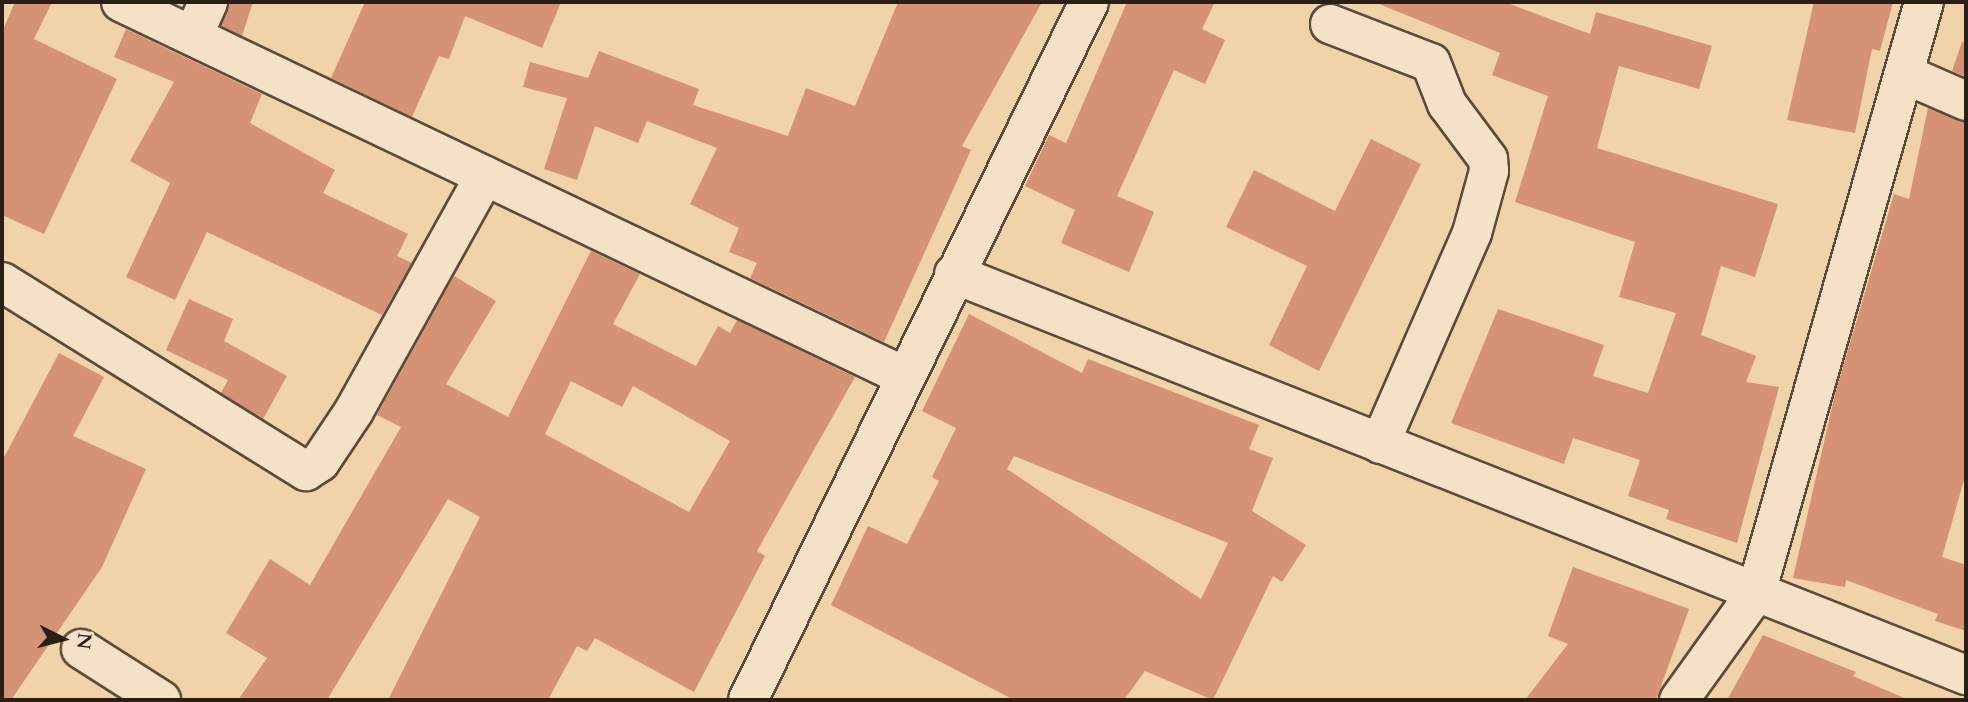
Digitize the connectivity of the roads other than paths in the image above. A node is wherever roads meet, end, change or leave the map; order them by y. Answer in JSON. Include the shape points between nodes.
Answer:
{"nodes":[{"id":1,"x":121,"y":2,"type":"edge"},
{"id":2,"x":208,"y":2,"type":"edge"},
{"id":3,"x":1089,"y":2,"type":"edge"},
{"id":4,"x":1924,"y":2,"type":"edge"},
{"id":5,"x":1330,"y":24,"type":"dead end"},
{"id":6,"x":193,"y":36,"type":"junction"},
{"id":7,"x":1904,"y":74,"type":"junction"},
{"id":8,"x":1966,"y":101,"type":"edge"},
{"id":9,"x":485,"y":176,"type":"junction"},
{"id":10,"x":954,"y":274,"type":"junction"},
{"id":11,"x":2,"y":282,"type":"edge"},
{"id":12,"x":902,"y":375,"type":"junction"},
{"id":13,"x":1380,"y":444,"type":"junction"},
{"id":14,"x":1756,"y":593,"type":"junction"},
{"id":15,"x":81,"y":649,"type":"dead end"},
{"id":16,"x":1966,"y":675,"type":"edge"},
{"id":17,"x":161,"y":700,"type":"edge"},
{"id":18,"x":748,"y":700,"type":"edge"},
{"id":19,"x":1679,"y":700,"type":"edge"}],
"edges":[{"from":1,"to":6,"type":"street"},
{"from":2,"to":6,"type":"street"},
{"from":3,"to":10,"type":"street"},
{"from":4,"to":7,"type":"street"},
{"from":5,"to":13,"type":"street","via":[[1432,64],[1447,104],[1488,159],[1489,171],[1462,257]]},
{"from":6,"to":9,"type":"street"},
{"from":7,"to":8,"type":"street"},
{"from":7,"to":14,"type":"street"},
{"from":9,"to":11,"type":"street","via":[[354,411],[320,462],[306,471]]},
{"from":9,"to":12,"type":"street"},
{"from":10,"to":12,"type":"street"},
{"from":10,"to":13,"type":"street"},
{"from":12,"to":18,"type":"street"},
{"from":13,"to":14,"type":"street"},
{"from":14,"to":16,"type":"street"},
{"from":14,"to":19,"type":"street"},
{"from":15,"to":17,"type":"street"}]}
